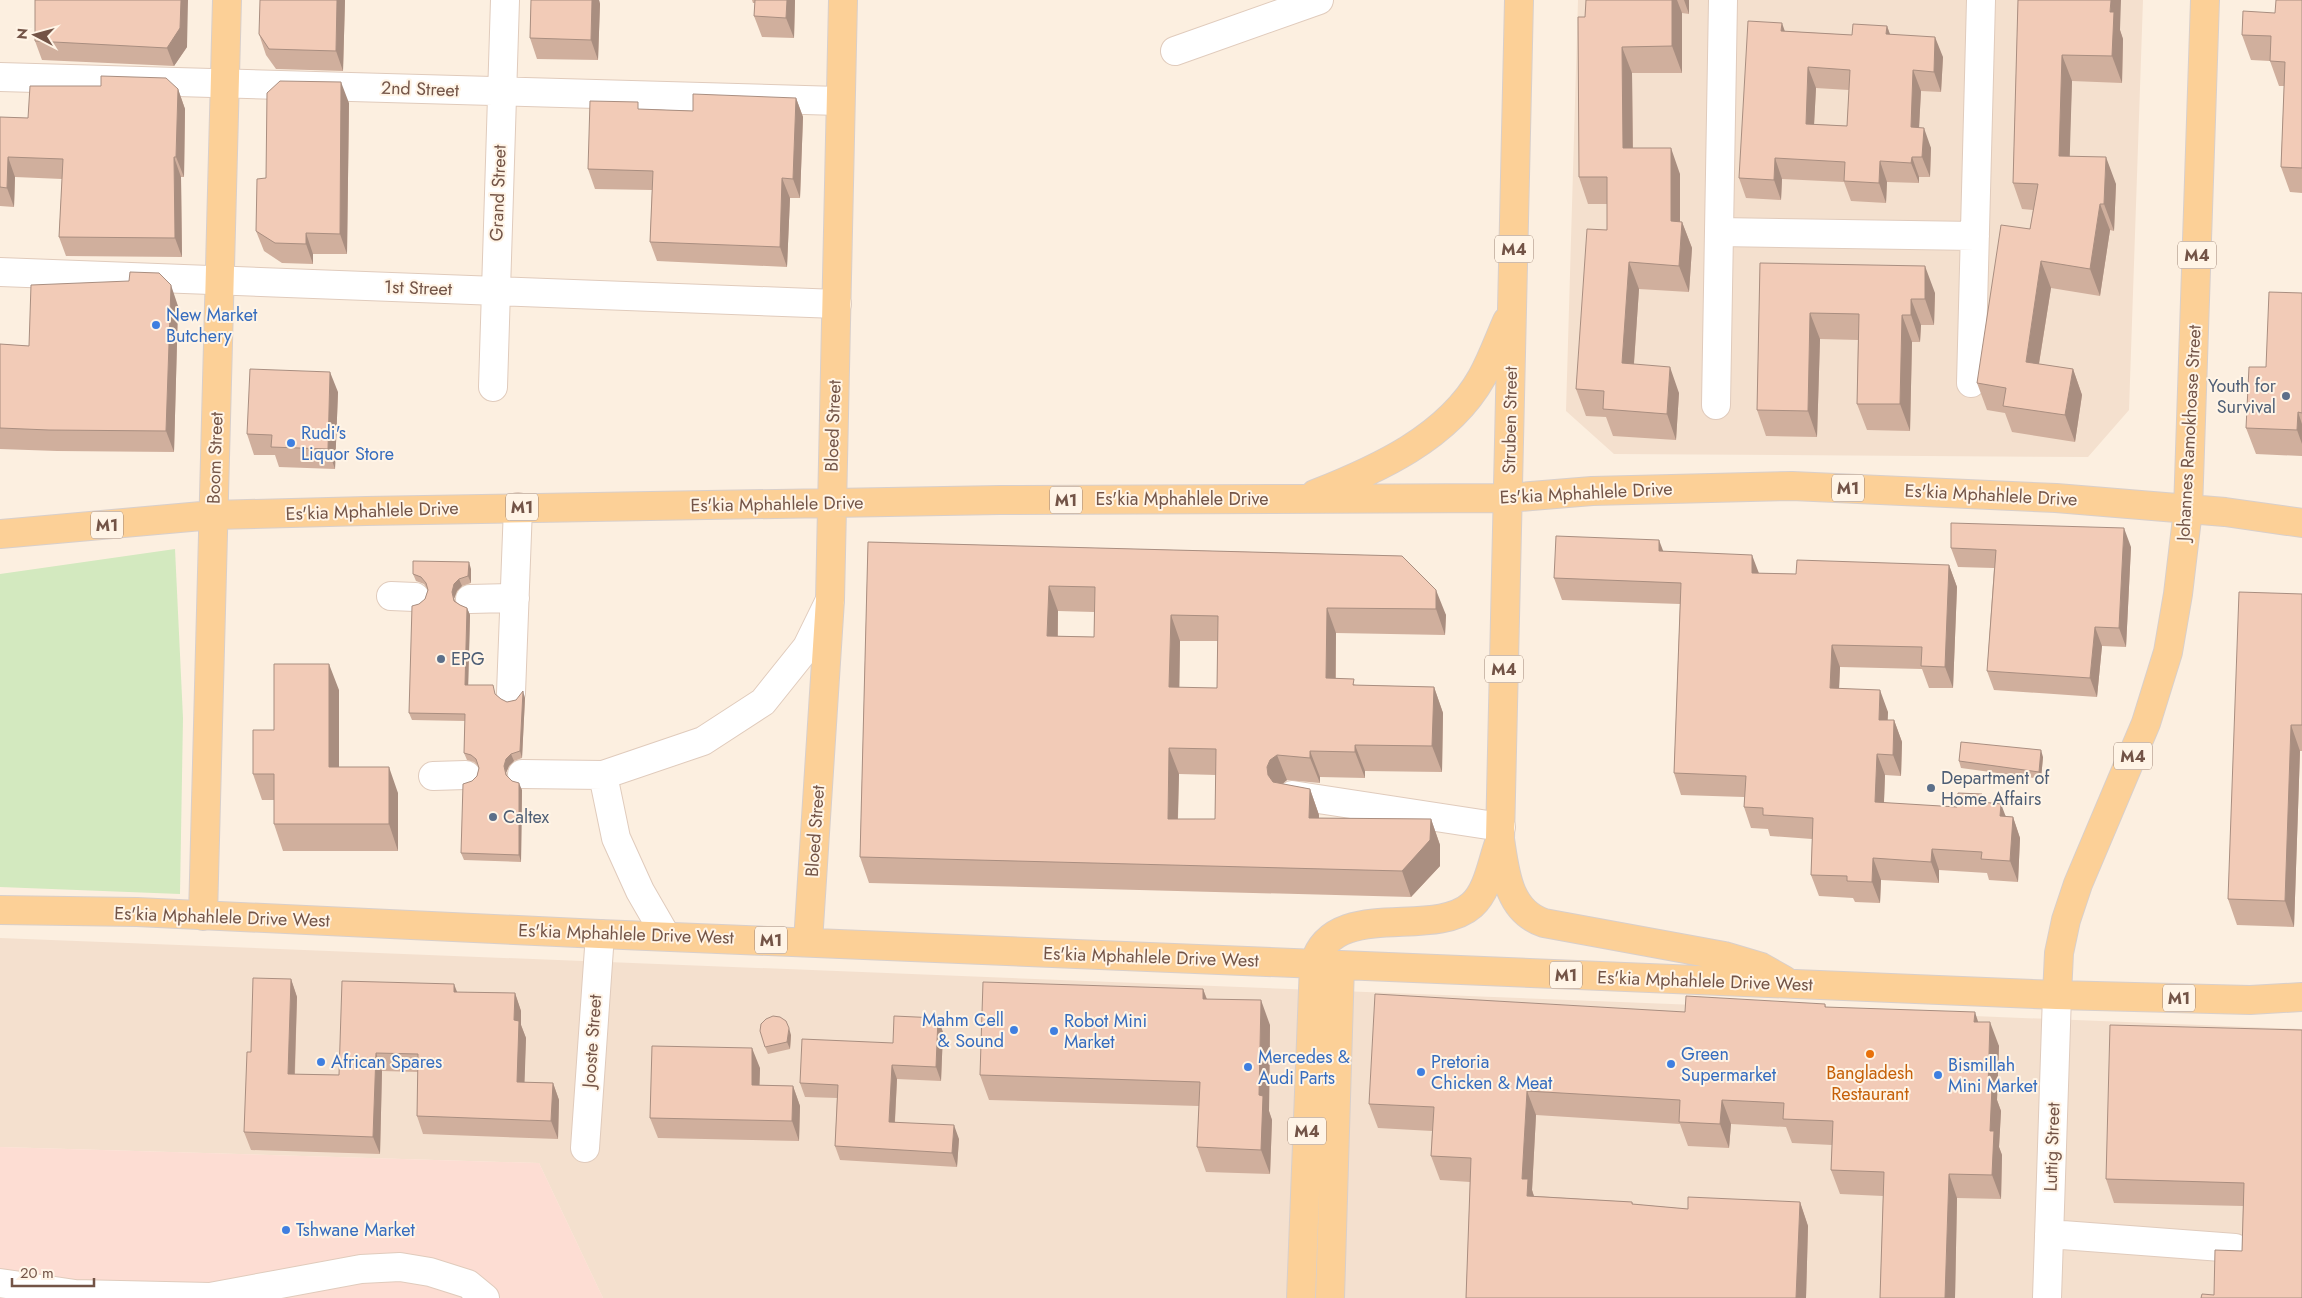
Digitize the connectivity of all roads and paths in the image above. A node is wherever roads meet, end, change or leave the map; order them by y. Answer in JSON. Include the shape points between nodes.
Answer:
{"nodes":[{"id":1,"x":227,"y":0,"type":"edge"},
{"id":2,"x":505,"y":0,"type":"edge"},
{"id":3,"x":843,"y":0,"type":"edge"},
{"id":4,"x":1319,"y":0,"type":"edge"},
{"id":5,"x":1519,"y":0,"type":"edge"},
{"id":6,"x":1723,"y":0,"type":"edge"},
{"id":7,"x":1982,"y":0,"type":"edge"},
{"id":8,"x":2205,"y":0,"type":"edge"},
{"id":9,"x":1176,"y":51,"type":"dead end"},
{"id":10,"x":0,"y":77,"type":"edge"},
{"id":11,"x":224,"y":83,"type":"junction"},
{"id":12,"x":502,"y":91,"type":"junction"},
{"id":13,"x":840,"y":101,"type":"junction"},
{"id":14,"x":1719,"y":232,"type":"junction"},
{"id":15,"x":1975,"y":236,"type":"junction"},
{"id":16,"x":0,"y":272,"type":"edge"},
{"id":17,"x":219,"y":280,"type":"junction"},
{"id":18,"x":495,"y":291,"type":"junction"},
{"id":19,"x":837,"y":304,"type":"junction"},
{"id":20,"x":1512,"y":309,"type":"junction"},
{"id":21,"x":1971,"y":383,"type":"dead end"},
{"id":22,"x":493,"y":387,"type":"dead end"},
{"id":23,"x":1716,"y":405,"type":"dead end"},
{"id":24,"x":1508,"y":498,"type":"junction"},
{"id":25,"x":1302,"y":499,"type":"junction"},
{"id":26,"x":831,"y":504,"type":"junction"},
{"id":27,"x":518,"y":507,"type":"junction"},
{"id":28,"x":2188,"y":510,"type":"junction"},
{"id":29,"x":213,"y":515,"type":"junction"},
{"id":30,"x":2302,"y":523,"type":"edge"},
{"id":31,"x":0,"y":534,"type":"edge"},
{"id":32,"x":515,"y":598,"type":"junction"},
{"id":33,"x":470,"y":599,"type":"dead end"},
{"id":34,"x":830,"y":600,"type":"junction"},
{"id":35,"x":511,"y":693,"type":"dead end"},
{"id":36,"x":522,"y":774,"type":"dead end"},
{"id":37,"x":466,"y":775,"type":"dead end"},
{"id":38,"x":603,"y":775,"type":"junction"},
{"id":39,"x":433,"y":776,"type":"dead end"},
{"id":40,"x":1292,"y":795,"type":"edge"},
{"id":41,"x":1500,"y":833,"type":"junction"},
{"id":42,"x":0,"y":910,"type":"edge"},
{"id":43,"x":137,"y":912,"type":"junction"},
{"id":44,"x":202,"y":916,"type":"junction"},
{"id":45,"x":0,"y":924,"type":"edge"},
{"id":46,"x":600,"y":934,"type":"junction"},
{"id":47,"x":666,"y":936,"type":"junction"},
{"id":48,"x":808,"y":942,"type":"junction"},
{"id":49,"x":1314,"y":964,"type":"junction"},
{"id":50,"x":1340,"y":965,"type":"junction"},
{"id":51,"x":1792,"y":985,"type":"junction"},
{"id":52,"x":2057,"y":995,"type":"junction"},
{"id":53,"x":2302,"y":997,"type":"edge"},
{"id":54,"x":585,"y":1148,"type":"dead end"},
{"id":55,"x":2049,"y":1234,"type":"junction"},
{"id":56,"x":2235,"y":1248,"type":"dead end"},
{"id":57,"x":0,"y":1283,"type":"edge"},
{"id":58,"x":485,"y":1298,"type":"edge"},
{"id":59,"x":1301,"y":1298,"type":"edge"},
{"id":60,"x":1330,"y":1298,"type":"edge"},
{"id":61,"x":2047,"y":1298,"type":"edge"}],
"edges":[{"from":1,"to":11,"type":"main road","name":"Boom Street"},
{"from":2,"to":12,"type":"street","name":"Grand Street"},
{"from":3,"to":13,"type":"main road","name":"Bloed Street"},
{"from":4,"to":9,"type":"street"},
{"from":5,"to":20,"type":"main road","name":"Struben Street","number":"M4"},
{"from":6,"to":14,"type":"street"},
{"from":7,"to":15,"type":"street"},
{"from":8,"to":28,"type":"main road","name":"Johannes Ramokhoase Street","number":"M4"},
{"from":10,"to":11,"type":"street","name":"2nd Street"},
{"from":11,"to":12,"type":"street","name":"2nd Street"},
{"from":11,"to":17,"type":"main road","name":"Boom Street"},
{"from":12,"to":13,"type":"street","name":"2nd Street"},
{"from":12,"to":18,"type":"street","name":"Grand Street"},
{"from":13,"to":19,"type":"main road","name":"Bloed Street"},
{"from":14,"to":15,"type":"street"},
{"from":14,"to":23,"type":"street"},
{"from":15,"to":21,"type":"street"},
{"from":16,"to":17,"type":"street","name":"1st Street"},
{"from":17,"to":18,"type":"street","name":"1st Street"},
{"from":17,"to":29,"type":"main road","name":"Boom Street"},
{"from":18,"to":19,"type":"street","name":"1st Street"},
{"from":18,"to":22,"type":"street","name":"Grand Street"},
{"from":19,"to":26,"type":"main road","name":"Bloed Street"},
{"from":20,"to":24,"type":"main road","name":"Struben Street","number":"M4"},
{"from":20,"to":25,"type":"main road","via":[[1482,377],[1437,430],[1385,462]]},
{"from":24,"to":25,"type":"main road","name":"Es'kia Mphahlele Drive","number":"M1"},
{"from":24,"to":28,"type":"main road","name":"Es'kia Mphahlele Drive","number":"M1","via":[[1592,491],[1792,486],[2046,497]]},
{"from":24,"to":41,"type":"main road","name":"Struben Street","number":"M4"},
{"from":25,"to":26,"type":"main road","name":"Es'kia Mphahlele Drive","number":"M1"},
{"from":26,"to":27,"type":"main road","name":"Es'kia Mphahlele Drive","number":"M1"},
{"from":26,"to":34,"type":"main road","name":"Bloed Street"},
{"from":27,"to":29,"type":"main road","name":"Es'kia Mphahlele Drive","number":"M1"},
{"from":27,"to":32,"type":"street"},
{"from":28,"to":30,"type":"main road","name":"Es'kia Mphahlele Drive","number":"M1"},
{"from":28,"to":52,"type":"main road","name":"Johannes Ramokhoase Street","number":"M4","via":[[2168,652],[2146,723],[2078,884],[2059,953]]},
{"from":29,"to":31,"type":"main road","name":"Es'kia Mphahlele Drive","number":"M1"},
{"from":29,"to":44,"type":"main road","name":"Boom Street"},
{"from":32,"to":33,"type":"street"},
{"from":32,"to":35,"type":"street"},
{"from":34,"to":38,"type":"street","via":[[807,646],[763,702],[704,741]]},
{"from":34,"to":48,"type":"main road","name":"Bloed Street"},
{"from":36,"to":38,"type":"street"},
{"from":37,"to":39,"type":"street"},
{"from":38,"to":47,"type":"street","via":[[616,838],[640,891]]},
{"from":40,"to":41,"type":"street"},
{"from":41,"to":49,"type":"main road","via":[[1482,893],[1473,905],[1446,917],[1368,924],[1343,931],[1322,945]]},
{"from":41,"to":51,"type":"main road","via":[[1509,890],[1534,920],[1724,956],[1761,967]]},
{"from":42,"to":43,"type":"main road","name":"Es'kia Mphahlele Drive West","number":"M1"},
{"from":43,"to":44,"type":"main road","name":"Es'kia Mphahlele Drive West","number":"M1"},
{"from":43,"to":45,"type":"main road"},
{"from":44,"to":46,"type":"main road","name":"Es'kia Mphahlele Drive West","number":"M1"},
{"from":46,"to":47,"type":"main road","name":"Es'kia Mphahlele Drive West","number":"M1"},
{"from":46,"to":54,"type":"street","name":"Jooste Street"},
{"from":47,"to":48,"type":"main road","name":"Es'kia Mphahlele Drive West","number":"M1"},
{"from":48,"to":49,"type":"main road","name":"Es'kia Mphahlele Drive West","number":"M1"},
{"from":49,"to":50,"type":"main road","name":"Es'kia Mphahlele Drive West","number":"M1"},
{"from":49,"to":59,"type":"main road","number":"M4"},
{"from":50,"to":51,"type":"main road","name":"Es'kia Mphahlele Drive West","number":"M1"},
{"from":50,"to":60,"type":"main road","number":"M4"},
{"from":51,"to":52,"type":"main road","name":"Es'kia Mphahlele Drive West","number":"M1"},
{"from":52,"to":53,"type":"main road","name":"Es'kia Mphahlele Drive West","number":"M1","via":[[2250,1000]]},
{"from":52,"to":55,"type":"street","name":"Luttig Street"},
{"from":55,"to":56,"type":"street"},
{"from":55,"to":61,"type":"street","name":"Luttig Street"},
{"from":57,"to":58,"type":"street","via":[[75,1294],[210,1297],[361,1269],[400,1268],[430,1272],[468,1284]]}]}
